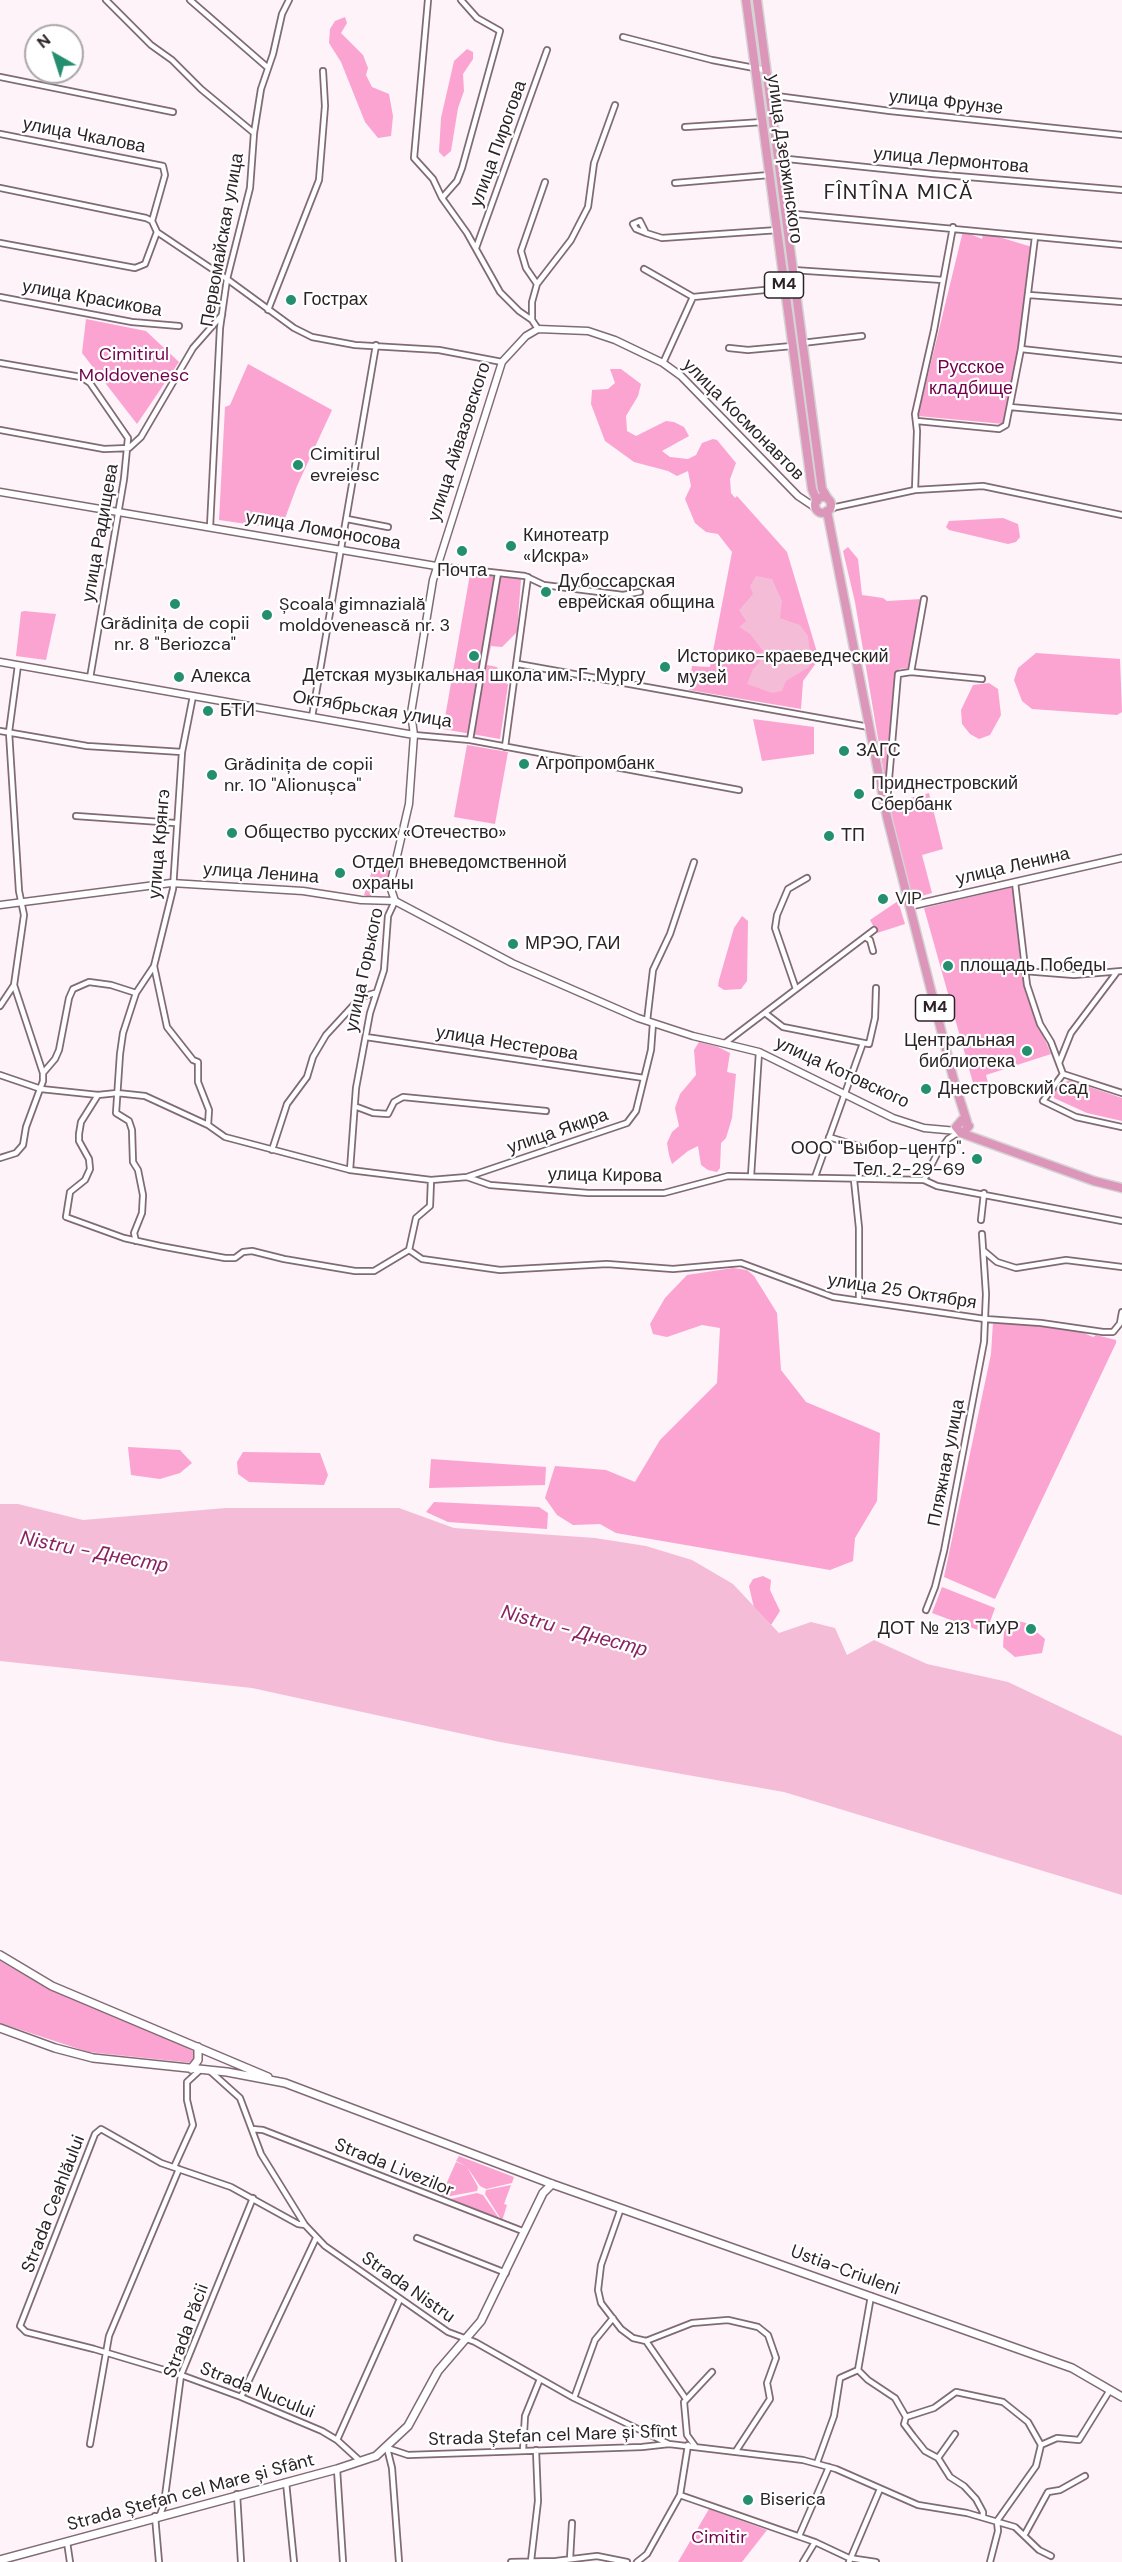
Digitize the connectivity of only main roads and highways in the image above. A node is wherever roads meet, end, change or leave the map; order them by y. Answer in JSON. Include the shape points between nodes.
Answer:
{"nodes":[{"id":1,"x":746,"y":0,"type":"edge"},
{"id":2,"x":757,"y":0,"type":"edge"},
{"id":3,"x":825,"y":506,"type":"junction"},
{"id":4,"x":1122,"y":1188,"type":"edge"},
{"id":5,"x":0,"y":1955,"type":"edge"},
{"id":6,"x":0,"y":2028,"type":"edge"},
{"id":7,"x":198,"y":2048,"type":"junction"},
{"id":8,"x":190,"y":2069,"type":"junction"},
{"id":9,"x":285,"y":2084,"type":"junction"},
{"id":10,"x":552,"y":2184,"type":"junction"},
{"id":11,"x":1122,"y":2397,"type":"edge"},
{"id":12,"x":0,"y":2560,"type":"edge"}],
"edges":[{"from":1,"to":3,"type":"highway","name":"улица Дзержинского","number":"M4","via":[[813,489]]},
{"from":2,"to":3,"type":"highway","name":"улица Дзержинского","number":"M4"},
{"from":3,"to":4,"type":"highway","name":"улица Дзержинского","number":"M4","via":[[887,817],[963,1110],[961,1127],[974,1138]]},
{"from":5,"to":7,"type":"main road","via":[[52,1986]]},
{"from":6,"to":8,"type":"main road","via":[[93,2058]]},
{"from":7,"to":8,"type":"main road","via":[[198,2060]]},
{"from":7,"to":9,"type":"main road"},
{"from":8,"to":9,"type":"main road"},
{"from":9,"to":10,"type":"main road","name":"Ustia-Criuleni"},
{"from":10,"to":11,"type":"main road","name":"Ustia-Criuleni","via":[[1072,2368]]},
{"from":10,"to":12,"type":"main road","name":"Strada Ștefan cel Mare și Sfânt","via":[[543,2193],[481,2321],[438,2371],[408,2426],[387,2448],[337,2469]]}]}
